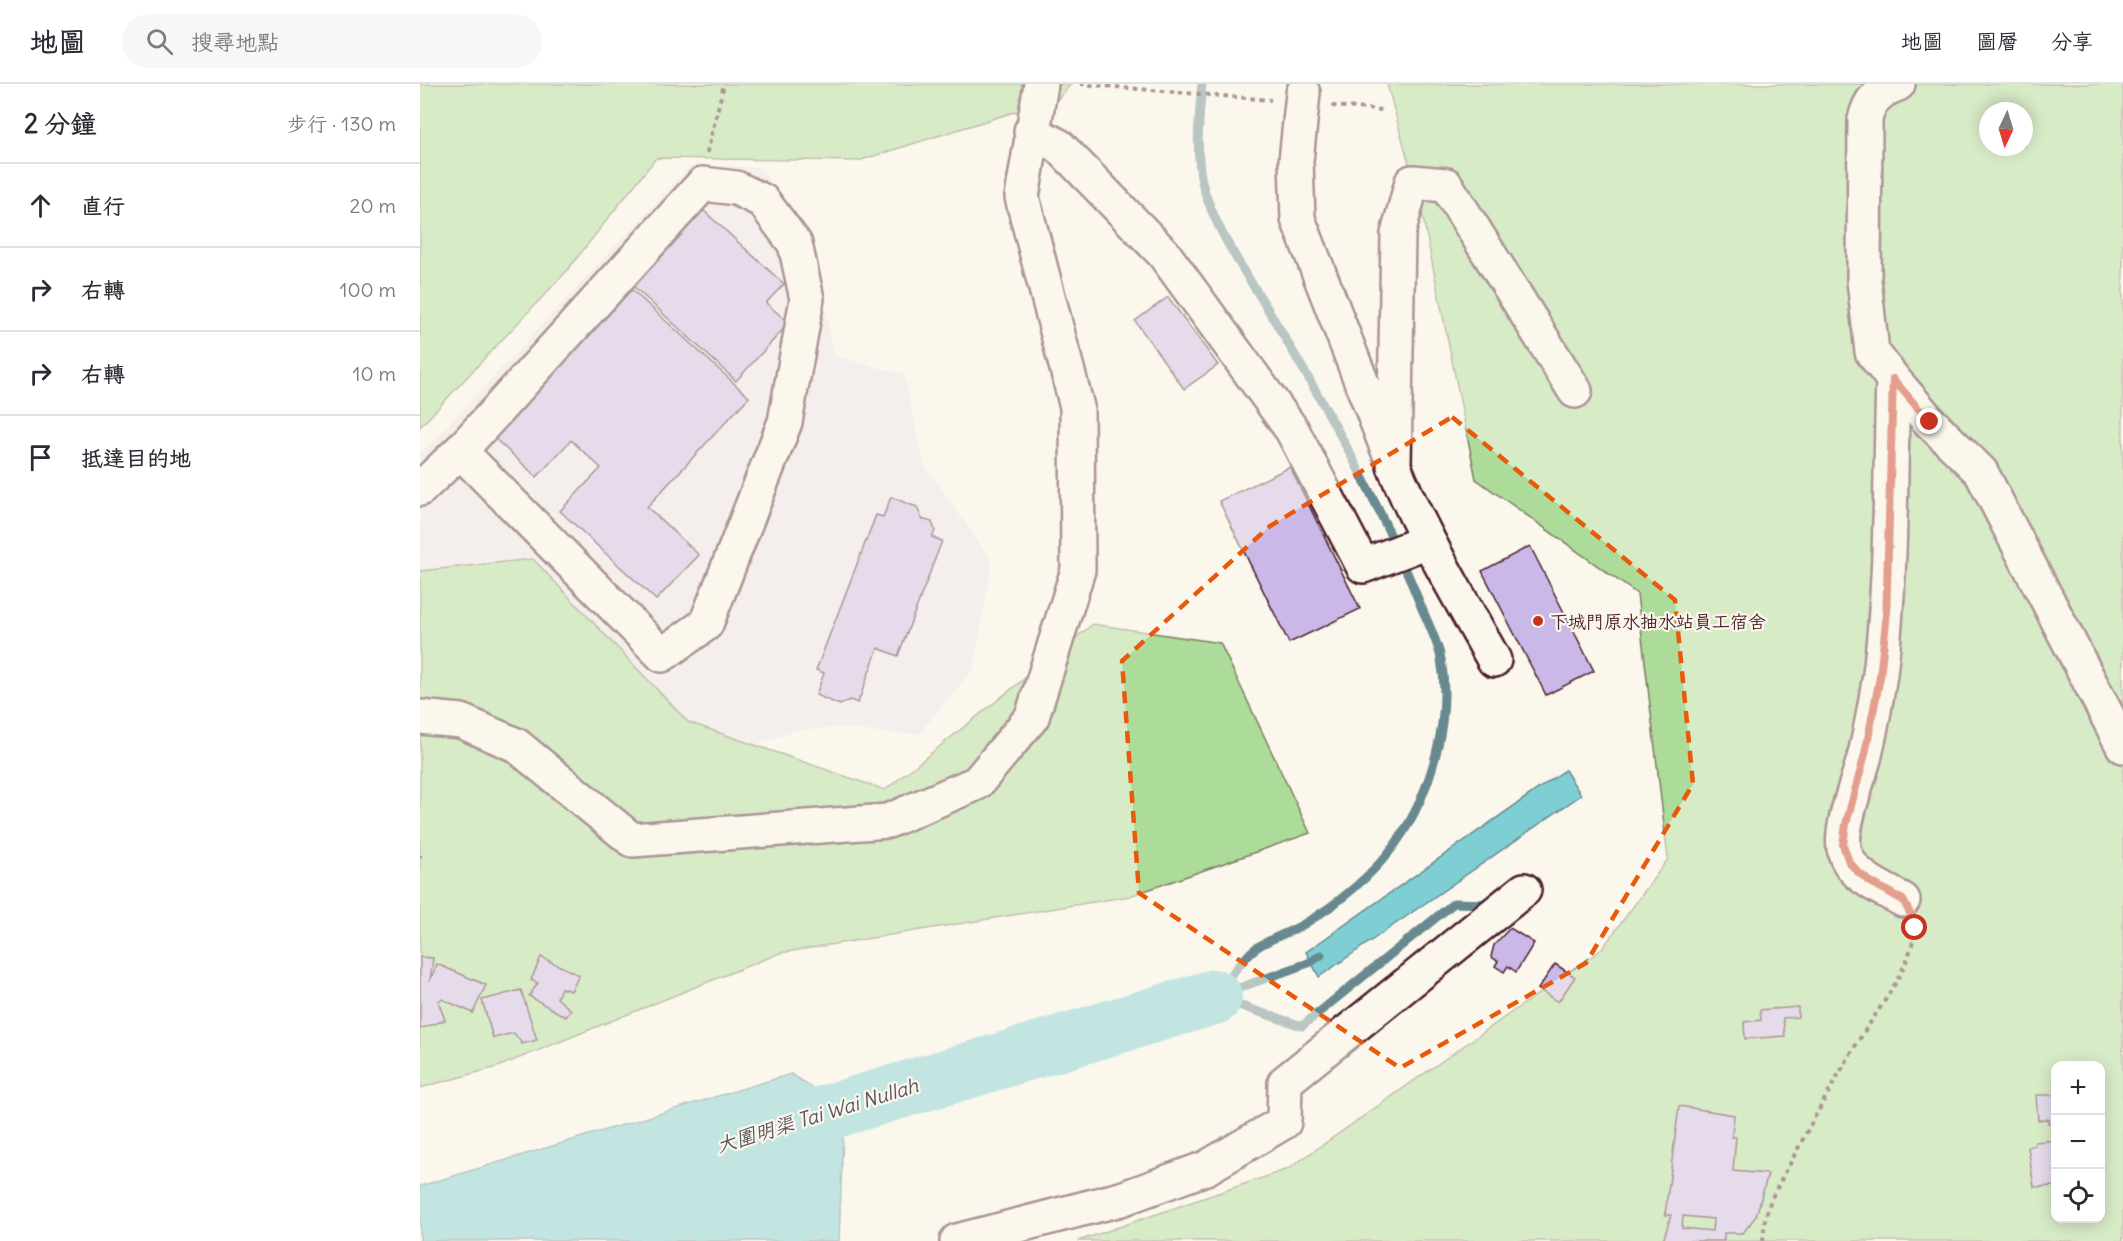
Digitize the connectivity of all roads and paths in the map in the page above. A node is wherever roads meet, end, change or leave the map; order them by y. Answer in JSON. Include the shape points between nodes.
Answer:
{"nodes":[{"id":1,"x":724,"y":84,"type":"edge"},
{"id":2,"x":1041,"y":84,"type":"edge"},
{"id":3,"x":1080,"y":84,"type":"edge"},
{"id":4,"x":1898,"y":84,"type":"edge"},
{"id":5,"x":1302,"y":100,"type":"junction"},
{"id":6,"x":1382,"y":110,"type":"dead end"},
{"id":7,"x":1031,"y":131,"type":"junction"},
{"id":8,"x":703,"y":184,"type":"junction"},
{"id":9,"x":1893,"y":379,"type":"junction"},
{"id":10,"x":1575,"y":391,"type":"dead end"},
{"id":11,"x":460,"y":451,"type":"junction"},
{"id":12,"x":1394,"y":466,"type":"junction"},
{"id":13,"x":420,"y":489,"type":"edge"},
{"id":14,"x":1428,"y":541,"type":"junction"},
{"id":15,"x":1494,"y":660,"type":"dead end"},
{"id":16,"x":420,"y":717,"type":"edge"},
{"id":17,"x":2123,"y":746,"type":"edge"},
{"id":18,"x":1524,"y":890,"type":"dead end"},
{"id":19,"x":1903,"y":900,"type":"joint"},
{"id":20,"x":957,"y":1241,"type":"edge"},
{"id":21,"x":1762,"y":1241,"type":"edge"}],
"edges":[{"from":1,"to":8,"type":"path","via":[[709,139]]},
{"from":2,"to":7,"type":"street"},
{"from":3,"to":5,"type":"path"},
{"from":4,"to":9,"type":"street","via":[[1874,98],[1866,112],[1864,136],[1864,280],[1872,352]]},
{"from":5,"to":6,"type":"path"},
{"from":5,"to":12,"type":"street","via":[[1296,161],[1298,219]]},
{"from":7,"to":14,"type":"street","via":[[1059,146],[1164,254],[1292,430],[1363,566]]},
{"from":7,"to":16,"type":"street","via":[[1022,197],[1077,407],[1078,570],[1032,717],[977,783],[888,821],[632,840],[516,745],[461,721]]},
{"from":8,"to":11,"type":"street"},
{"from":8,"to":11,"type":"street","via":[[736,188],[763,201],[795,244],[807,299],[785,422],[706,624],[662,655]]},
{"from":9,"to":17,"type":"street","via":[[1981,472]]},
{"from":9,"to":19,"type":"street","via":[[1886,622],[1880,677],[1843,845],[1849,862],[1858,872]]},
{"from":10,"to":12,"type":"street","via":[[1446,185],[1412,182],[1398,234]]},
{"from":11,"to":13,"type":"street"},
{"from":12,"to":14,"type":"street"},
{"from":14,"to":15,"type":"street"},
{"from":18,"to":20,"type":"street","via":[[1285,1082],[1284,1122],[1206,1168],[1121,1199]]},
{"from":19,"to":21,"type":"path","via":[[1915,928],[1908,954],[1888,996],[1853,1049],[1771,1199]]}]}
